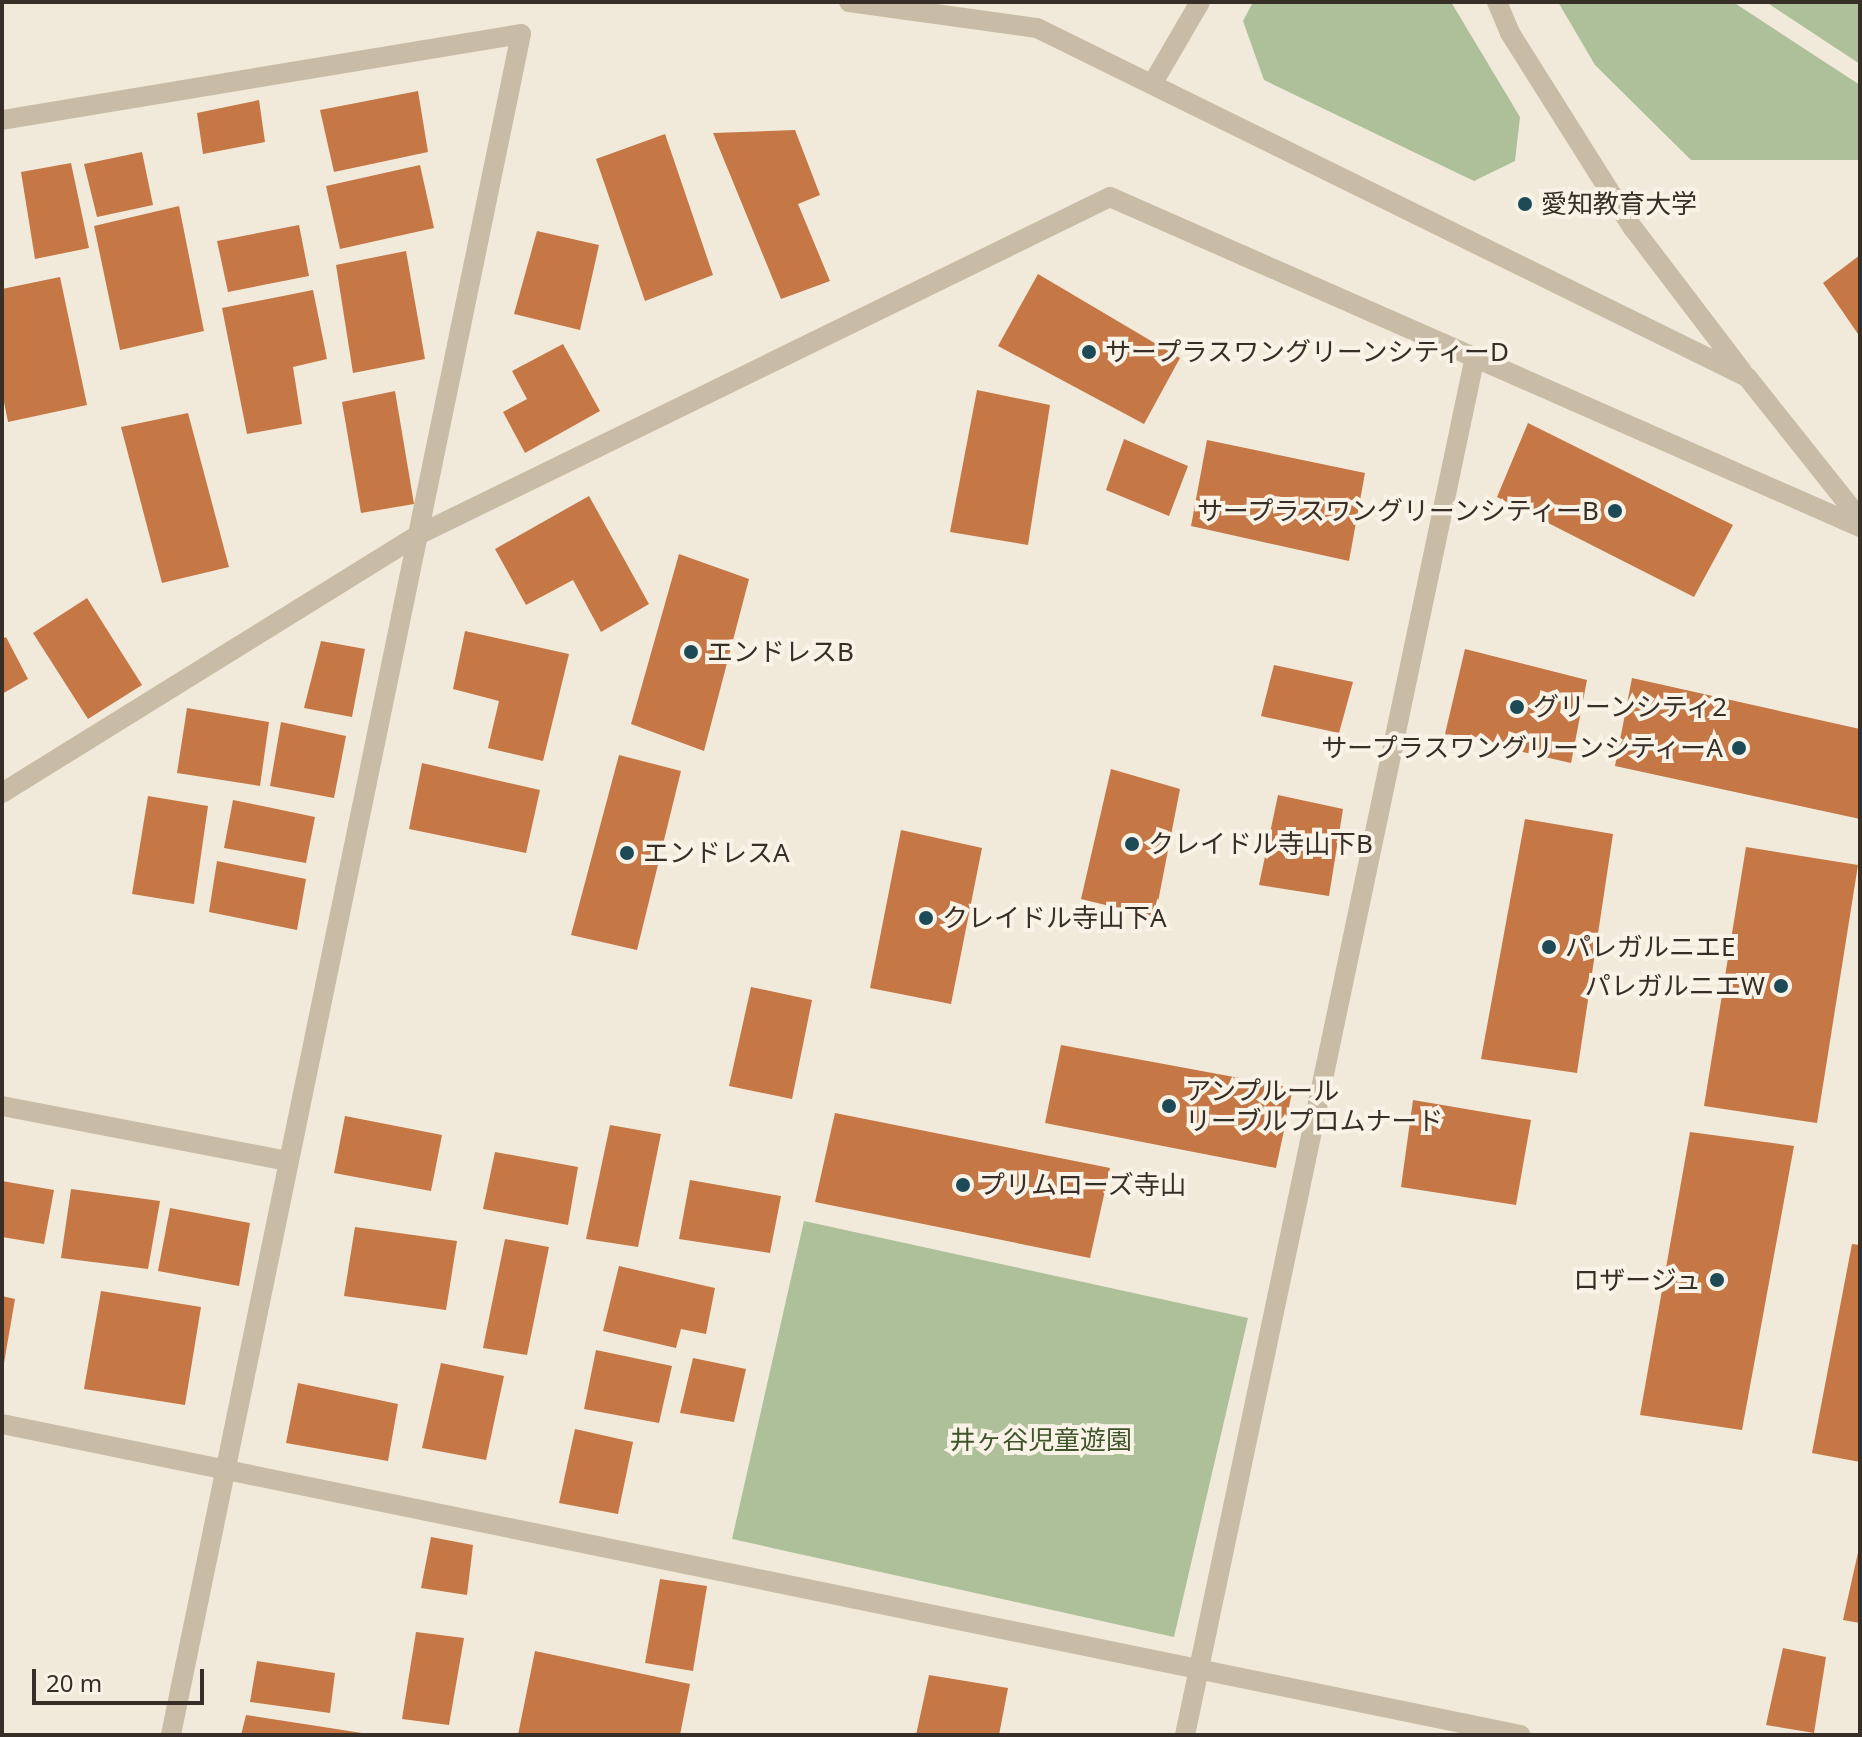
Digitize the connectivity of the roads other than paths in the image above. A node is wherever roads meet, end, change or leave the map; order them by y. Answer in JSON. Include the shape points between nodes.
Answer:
{"nodes":[{"id":1,"x":849,"y":2,"type":"edge"},
{"id":2,"x":1200,"y":2,"type":"edge"},
{"id":3,"x":1497,"y":2,"type":"edge"},
{"id":4,"x":1154,"y":81,"type":"junction"},
{"id":5,"x":2,"y":120,"type":"edge"},
{"id":6,"x":1475,"y":356,"type":"junction"},
{"id":7,"x":1747,"y":377,"type":"junction"},
{"id":8,"x":1860,"y":519,"type":"edge"},
{"id":9,"x":1860,"y":527,"type":"edge"},
{"id":10,"x":418,"y":535,"type":"junction"},
{"id":11,"x":2,"y":793,"type":"edge"},
{"id":12,"x":2,"y":1106,"type":"edge"},
{"id":13,"x":288,"y":1161,"type":"junction"},
{"id":14,"x":2,"y":1424,"type":"edge"},
{"id":15,"x":224,"y":1470,"type":"junction"},
{"id":16,"x":1198,"y":1668,"type":"junction"},
{"id":17,"x":171,"y":1735,"type":"edge"},
{"id":18,"x":1185,"y":1735,"type":"edge"},
{"id":19,"x":1520,"y":1735,"type":"edge"}],
"edges":[{"from":1,"to":4,"type":"street","via":[[1037,28]]},
{"from":2,"to":4,"type":"street"},
{"from":3,"to":7,"type":"street","via":[[1510,33],[1633,228]]},
{"from":4,"to":7,"type":"street"},
{"from":5,"to":10,"type":"street","via":[[521,34]]},
{"from":6,"to":9,"type":"street"},
{"from":6,"to":10,"type":"street","via":[[1110,197]]},
{"from":6,"to":16,"type":"street"},
{"from":7,"to":8,"type":"street"},
{"from":10,"to":11,"type":"street"},
{"from":10,"to":13,"type":"street"},
{"from":12,"to":13,"type":"street"},
{"from":13,"to":15,"type":"street"},
{"from":14,"to":15,"type":"street"},
{"from":15,"to":16,"type":"street"},
{"from":15,"to":17,"type":"street"},
{"from":16,"to":18,"type":"street"},
{"from":16,"to":19,"type":"street"}]}
